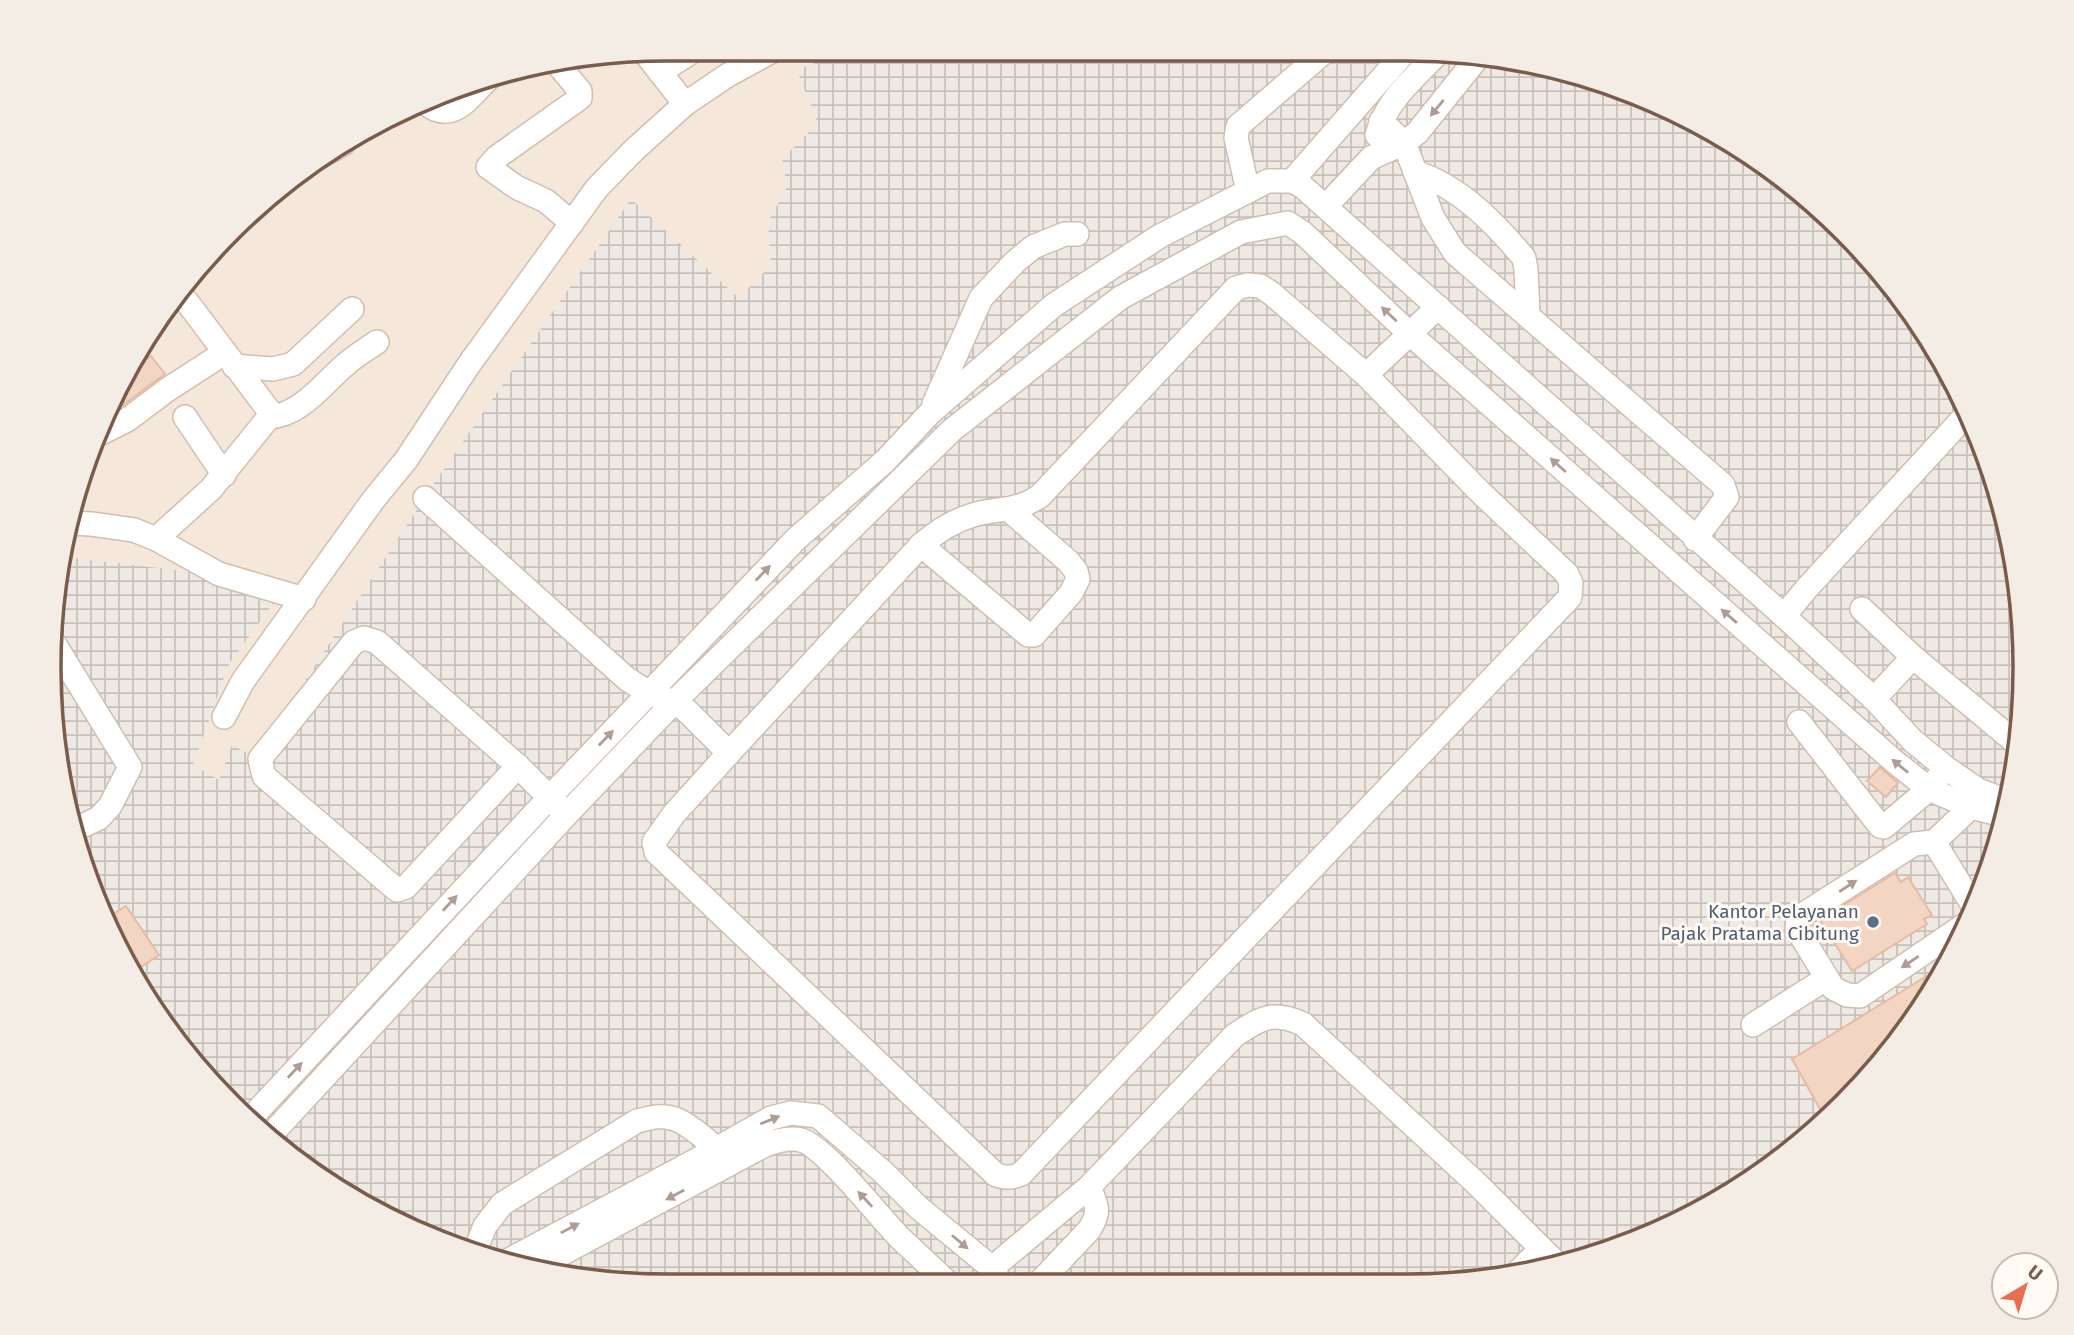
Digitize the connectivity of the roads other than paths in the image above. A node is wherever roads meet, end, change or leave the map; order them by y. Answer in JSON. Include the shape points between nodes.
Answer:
{"nodes":[{"id":1,"x":677,"y":61,"type":"edge"},
{"id":2,"x":754,"y":61,"type":"edge"},
{"id":3,"x":1314,"y":61,"type":"edge"},
{"id":4,"x":1398,"y":61,"type":"edge"},
{"id":5,"x":652,"y":62,"type":"edge"},
{"id":6,"x":1429,"y":62,"type":"edge"},
{"id":7,"x":1470,"y":65,"type":"edge"},
{"id":8,"x":563,"y":71,"type":"edge"},
{"id":9,"x":660,"y":72,"type":"junction"},
{"id":10,"x":472,"y":93,"type":"edge"},
{"id":11,"x":685,"y":104,"type":"junction"},
{"id":12,"x":432,"y":108,"type":"edge"},
{"id":13,"x":1381,"y":121,"type":"junction"},
{"id":14,"x":1404,"y":143,"type":"junction"},
{"id":15,"x":1371,"y":159,"type":"junction"},
{"id":16,"x":1415,"y":172,"type":"junction"},
{"id":17,"x":1292,"y":181,"type":"junction"},
{"id":18,"x":1248,"y":191,"type":"junction"},
{"id":19,"x":1326,"y":206,"type":"junction"},
{"id":20,"x":572,"y":223,"type":"junction"},
{"id":21,"x":1077,"y":234,"type":"dead end"},
{"id":22,"x":185,"y":300,"type":"edge"},
{"id":23,"x":1438,"y":307,"type":"junction"},
{"id":24,"x":352,"y":309,"type":"dead end"},
{"id":25,"x":1528,"y":316,"type":"junction"},
{"id":26,"x":1410,"y":334,"type":"junction"},
{"id":27,"x":377,"y":342,"type":"dead end"},
{"id":28,"x":229,"y":360,"type":"junction"},
{"id":29,"x":1366,"y":375,"type":"junction"},
{"id":30,"x":930,"y":413,"type":"junction"},
{"id":31,"x":186,"y":417,"type":"dead end"},
{"id":32,"x":269,"y":417,"type":"junction"},
{"id":33,"x":1960,"y":421,"type":"edge"},
{"id":34,"x":110,"y":428,"type":"edge"},
{"id":35,"x":952,"y":430,"type":"junction"},
{"id":36,"x":224,"y":475,"type":"junction"},
{"id":37,"x":425,"y":498,"type":"dead end"},
{"id":38,"x":1009,"y":509,"type":"junction"},
{"id":39,"x":80,"y":518,"type":"edge"},
{"id":40,"x":156,"y":539,"type":"junction"},
{"id":41,"x":1695,"y":539,"type":"junction"},
{"id":42,"x":921,"y":545,"type":"junction"},
{"id":43,"x":1717,"y":558,"type":"junction"},
{"id":44,"x":1693,"y":585,"type":"junction"},
{"id":45,"x":304,"y":599,"type":"junction"},
{"id":46,"x":1862,"y":609,"type":"dead end"},
{"id":47,"x":1784,"y":616,"type":"junction"},
{"id":48,"x":62,"y":656,"type":"edge"},
{"id":49,"x":1913,"y":657,"type":"junction"},
{"id":50,"x":649,"y":693,"type":"junction"},
{"id":51,"x":1874,"y":699,"type":"junction"},
{"id":52,"x":674,"y":702,"type":"junction"},
{"id":53,"x":224,"y":717,"type":"dead end"},
{"id":54,"x":1799,"y":722,"type":"dead end"},
{"id":55,"x":2009,"y":737,"type":"edge"},
{"id":56,"x":729,"y":753,"type":"junction"},
{"id":57,"x":518,"y":766,"type":"junction"},
{"id":58,"x":1946,"y":768,"type":"junction"},
{"id":59,"x":1929,"y":789,"type":"junction"},
{"id":60,"x":548,"y":798,"type":"junction"},
{"id":61,"x":1974,"y":798,"type":"junction"},
{"id":62,"x":1998,"y":800,"type":"edge"},
{"id":63,"x":1995,"y":810,"type":"edge"},
{"id":64,"x":567,"y":814,"type":"junction"},
{"id":65,"x":83,"y":826,"type":"edge"},
{"id":66,"x":1934,"y":842,"type":"junction"},
{"id":67,"x":1968,"y":897,"type":"edge"},
{"id":68,"x":423,"y":933,"type":"junction"},
{"id":69,"x":1951,"y":934,"type":"edge"},
{"id":70,"x":444,"y":948,"type":"junction"},
{"id":71,"x":1827,"y":978,"type":"junction"},
{"id":72,"x":1753,"y":1025,"type":"dead end"},
{"id":73,"x":256,"y":1112,"type":"edge"},
{"id":74,"x":276,"y":1130,"type":"edge"},
{"id":75,"x":724,"y":1157,"type":"junction"},
{"id":76,"x":1089,"y":1186,"type":"junction"},
{"id":77,"x":919,"y":1208,"type":"junction"},
{"id":78,"x":899,"y":1237,"type":"junction"},
{"id":79,"x":478,"y":1243,"type":"edge"},
{"id":80,"x":1541,"y":1250,"type":"junction"},
{"id":81,"x":519,"y":1255,"type":"edge"},
{"id":82,"x":1548,"y":1256,"type":"edge"},
{"id":83,"x":547,"y":1261,"type":"edge"},
{"id":84,"x":1530,"y":1261,"type":"edge"},
{"id":85,"x":938,"y":1274,"type":"edge"},
{"id":86,"x":994,"y":1274,"type":"edge"},
{"id":87,"x":998,"y":1274,"type":"edge"},
{"id":88,"x":1047,"y":1274,"type":"edge"}],
"edges":[{"from":1,"to":9,"type":"street"},
{"from":2,"to":11,"type":"street"},
{"from":3,"to":18,"type":"street","via":[[1238,126],[1237,146]]},
{"from":4,"to":17,"type":"street"},
{"from":5,"to":9,"type":"street"},
{"from":6,"to":13,"type":"street","via":[[1390,104]]},
{"from":7,"to":14,"type":"street","one_way":true,"via":[[1417,133]]},
{"from":8,"to":20,"type":"street","via":[[580,98],[488,166],[516,187],[546,201]]},
{"from":9,"to":11,"type":"street"},
{"from":10,"to":12,"type":"street","via":[[454,110],[446,113]]},
{"from":11,"to":20,"type":"street","via":[[597,188]]},
{"from":13,"to":14,"type":"street"},
{"from":13,"to":15,"type":"street"},
{"from":14,"to":15,"type":"street"},
{"from":14,"to":16,"type":"street"},
{"from":15,"to":19,"type":"street"},
{"from":16,"to":25,"type":"street","via":[[1433,218],[1455,253]]},
{"from":16,"to":25,"type":"street","via":[[1460,194],[1524,258]]},
{"from":17,"to":18,"type":"street","via":[[1268,181]]},
{"from":17,"to":19,"type":"street"},
{"from":18,"to":30,"type":"street","via":[[1160,236],[1054,305]]},
{"from":19,"to":23,"type":"street"},
{"from":20,"to":45,"type":"street"},
{"from":21,"to":30,"type":"street","via":[[1033,247],[981,298]]},
{"from":22,"to":28,"type":"street"},
{"from":23,"to":26,"type":"street"},
{"from":23,"to":41,"type":"street"},
{"from":24,"to":28,"type":"street","via":[[293,364],[273,369]]},
{"from":25,"to":41,"type":"street","via":[[1723,485],[1727,497]]},
{"from":26,"to":29,"type":"street"},
{"from":26,"to":35,"type":"street","one_way":true,"via":[[1303,233],[1288,223],[1267,226],[1241,232],[1120,298]]},
{"from":44,"to":26,"type":"street","one_way":true},
{"from":27,"to":32,"type":"street","via":[[300,404],[283,415]]},
{"from":28,"to":32,"type":"street","via":[[269,408]]},
{"from":28,"to":34,"type":"street","via":[[167,390]]},
{"from":29,"to":38,"type":"street","via":[[1271,293],[1260,286],[1236,288],[1040,496],[1021,508]]},
{"from":29,"to":56,"type":"street","via":[[1567,573],[1570,597],[1021,1174],[1009,1178],[996,1175],[654,849],[656,838],[674,814]]},
{"from":30,"to":35,"type":"street"},
{"from":50,"to":30,"type":"street","one_way":true,"via":[[796,539],[885,461]]},
{"from":31,"to":36,"type":"street"},
{"from":32,"to":36,"type":"street"},
{"from":33,"to":47,"type":"street"},
{"from":35,"to":52,"type":"street"},
{"from":36,"to":40,"type":"street"},
{"from":37,"to":50,"type":"street","via":[[627,679]]},
{"from":38,"to":42,"type":"street","via":[[961,519]]},
{"from":38,"to":42,"type":"street","via":[[1068,561],[1078,579],[1034,635],[1028,635]]},
{"from":39,"to":40,"type":"street"},
{"from":40,"to":45,"type":"street","via":[[219,574]]},
{"from":41,"to":43,"type":"street"},
{"from":42,"to":56,"type":"street"},
{"from":43,"to":44,"type":"street"},
{"from":43,"to":47,"type":"street"},
{"from":59,"to":44,"type":"street","one_way":true},
{"from":45,"to":53,"type":"street","via":[[243,681]]},
{"from":46,"to":49,"type":"street"},
{"from":47,"to":51,"type":"street"},
{"from":48,"to":65,"type":"street","via":[[130,767],[110,806]]},
{"from":49,"to":51,"type":"street"},
{"from":49,"to":55,"type":"street"},
{"from":50,"to":52,"type":"street"},
{"from":60,"to":50,"type":"street","one_way":true},
{"from":51,"to":58,"type":"street"},
{"from":52,"to":56,"type":"street"},
{"from":52,"to":64,"type":"street"},
{"from":54,"to":59,"type":"street","via":[[1880,826]]},
{"from":57,"to":57,"type":"street","via":[[406,887],[397,890],[264,776],[260,759],[354,642],[364,638],[377,642]]},
{"from":57,"to":60,"type":"street"},
{"from":58,"to":59,"type":"street"},
{"from":58,"to":61,"type":"street"},
{"from":59,"to":61,"type":"street"},
{"from":60,"to":64,"type":"street"},
{"from":68,"to":60,"type":"street","one_way":true},
{"from":61,"to":62,"type":"street"},
{"from":61,"to":63,"type":"street"},
{"from":61,"to":66,"type":"street"},
{"from":64,"to":70,"type":"street"},
{"from":66,"to":67,"type":"street"},
{"from":71,"to":66,"type":"street","one_way":true,"via":[[1797,929],[1798,921],[1914,844]]},
{"from":68,"to":70,"type":"street"},
{"from":73,"to":68,"type":"street","one_way":true},
{"from":69,"to":71,"type":"street","one_way":true,"via":[[1860,996],[1833,988]]},
{"from":70,"to":74,"type":"street"},
{"from":71,"to":72,"type":"street"},
{"from":75,"to":77,"type":"street","one_way":true,"via":[[771,1118],[791,1113],[817,1116]]},
{"from":78,"to":75,"type":"street","one_way":true,"via":[[829,1161],[803,1141],[774,1142]]},
{"from":75,"to":79,"type":"street","via":[[676,1119],[657,1116],[637,1121],[502,1204]]},
{"from":81,"to":75,"type":"street","one_way":true},
{"from":75,"to":83,"type":"street","one_way":true},
{"from":76,"to":80,"type":"street","via":[[1235,1035],[1259,1020],[1289,1017],[1303,1024],[1445,1155]]},
{"from":76,"to":87,"type":"street"},
{"from":76,"to":88,"type":"street","via":[[1098,1208],[1095,1220]]},
{"from":77,"to":78,"type":"street"},
{"from":77,"to":86,"type":"street","one_way":true},
{"from":78,"to":85,"type":"street"},
{"from":80,"to":82,"type":"street"},
{"from":80,"to":84,"type":"street"}]}
